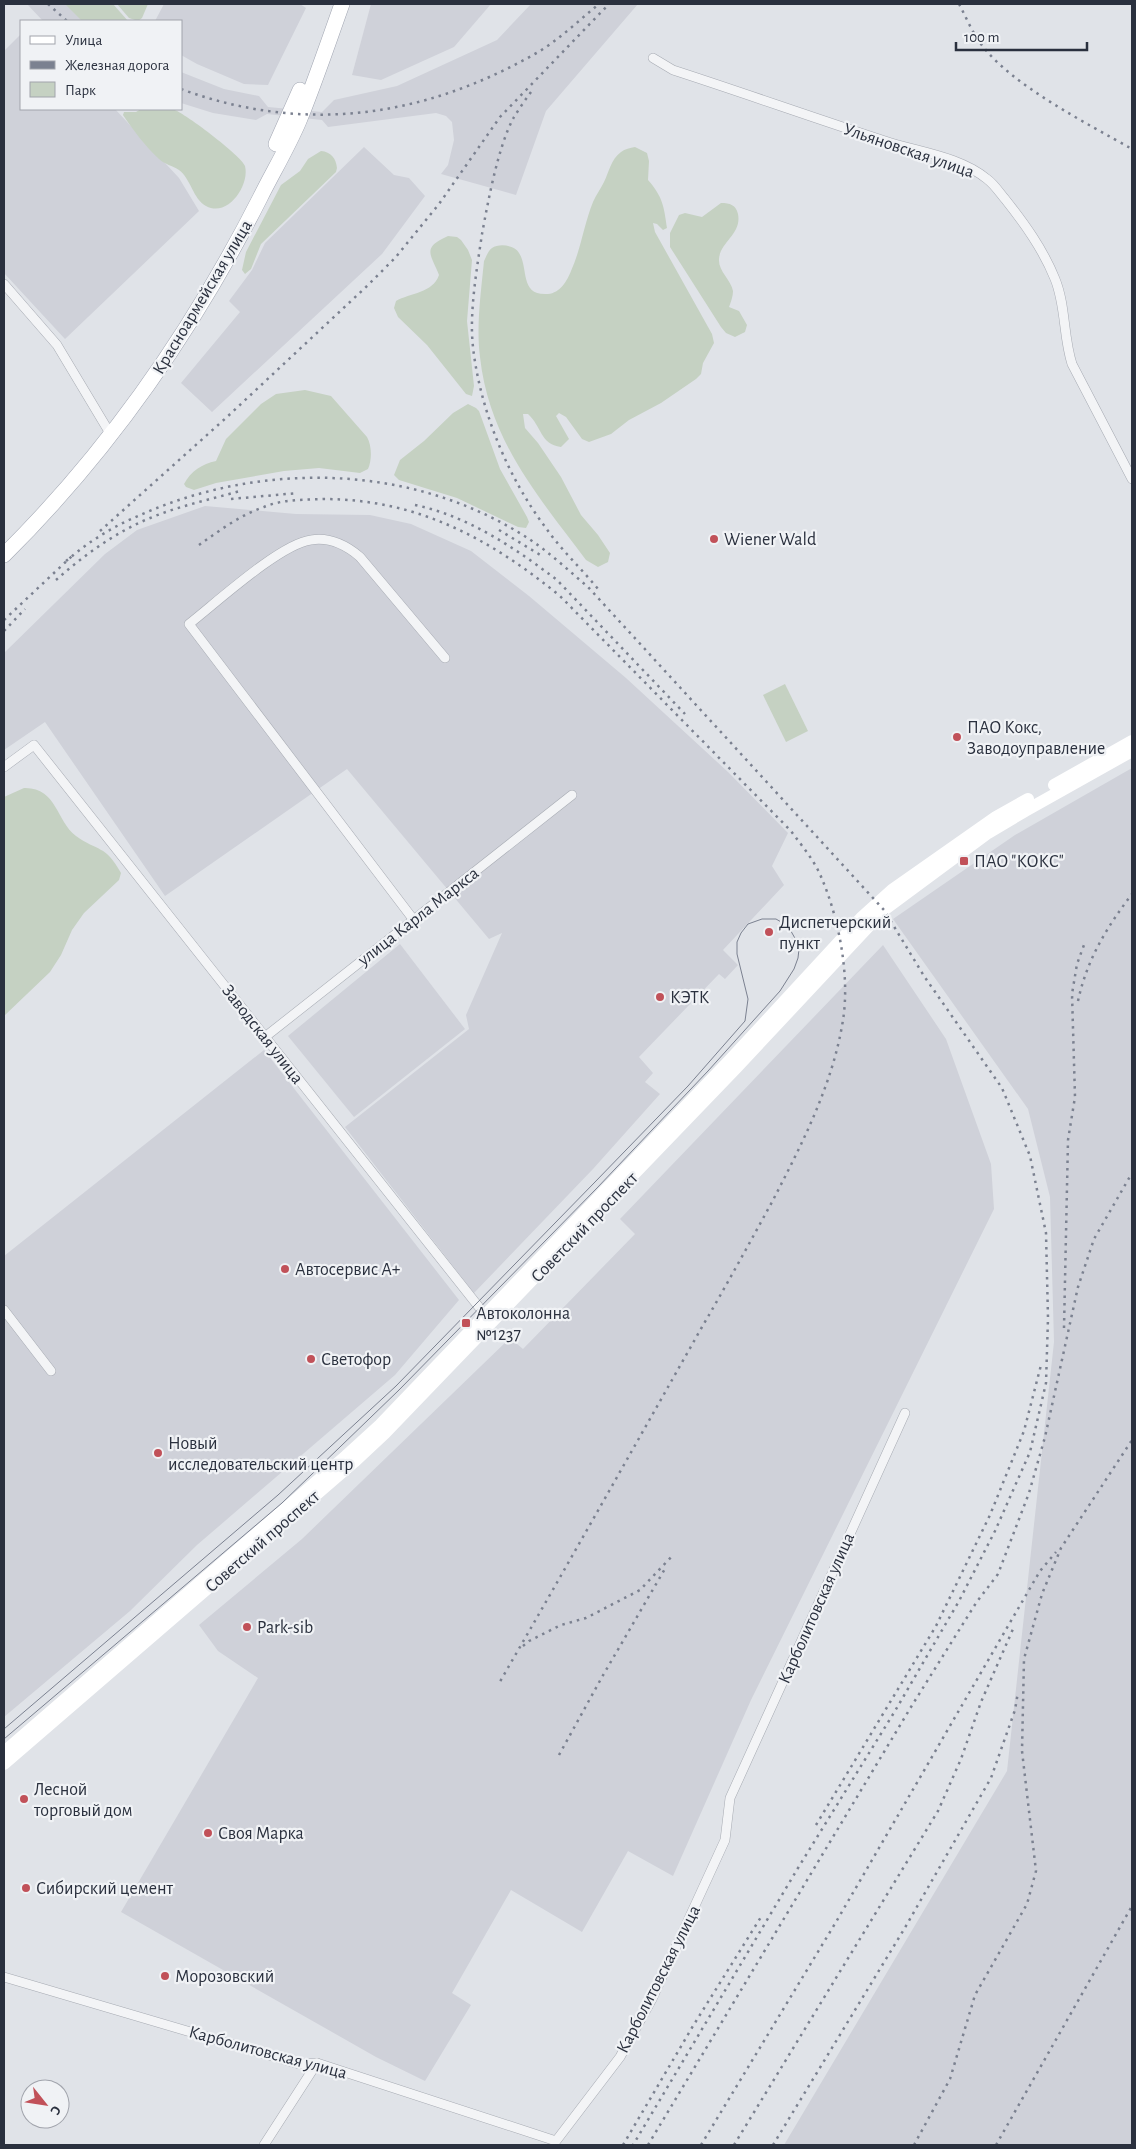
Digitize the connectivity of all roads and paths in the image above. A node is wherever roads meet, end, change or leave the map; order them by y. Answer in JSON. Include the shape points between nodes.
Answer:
{"nodes":[{"id":1,"x":332,"y":4,"type":"edge"},
{"id":2,"x":342,"y":4,"type":"edge"},
{"id":3,"x":653,"y":58,"type":"dead end"},
{"id":4,"x":4,"y":284,"type":"edge"},
{"id":5,"x":108,"y":431,"type":"junction"},
{"id":6,"x":1132,"y":479,"type":"edge"},
{"id":7,"x":4,"y":541,"type":"edge"},
{"id":8,"x":4,"y":555,"type":"edge"},
{"id":9,"x":445,"y":658,"type":"dead end"},
{"id":10,"x":1132,"y":741,"type":"edge"},
{"id":11,"x":1132,"y":751,"type":"edge"},
{"id":12,"x":4,"y":767,"type":"edge"},
{"id":13,"x":572,"y":795,"type":"dead end"},
{"id":14,"x":413,"y":919,"type":"junction"},
{"id":15,"x":265,"y":1037,"type":"junction"},
{"id":16,"x":4,"y":1310,"type":"edge"},
{"id":17,"x":490,"y":1319,"type":"junction"},
{"id":18,"x":51,"y":1371,"type":"dead end"},
{"id":19,"x":905,"y":1413,"type":"dead end"},
{"id":20,"x":4,"y":1752,"type":"edge"},
{"id":21,"x":4,"y":1764,"type":"edge"},
{"id":22,"x":4,"y":1978,"type":"edge"},
{"id":23,"x":317,"y":2063,"type":"junction"},
{"id":24,"x":264,"y":2145,"type":"edge"}],
"edges":[{"from":1,"to":5,"type":"main road","name":"Красноармейская улица","via":[[284,128],[232,230],[178,325]]},
{"from":2,"to":5,"type":"main road","name":"Красноармейская улица","via":[[299,121],[241,236],[175,347]]},
{"from":3,"to":6,"type":"street","name":"Ульяновская улица","via":[[673,70],[960,164],[989,180],[1035,240],[1055,278],[1072,364]]},
{"from":4,"to":5,"type":"street","via":[[58,345]]},
{"from":5,"to":7,"type":"main road","name":"Красноармейская улица"},
{"from":5,"to":8,"type":"main road","name":"Красноармейская улица","via":[[77,477]]},
{"from":9,"to":14,"type":"street","via":[[360,557],[330,540],[310,540],[273,558],[190,624]]},
{"from":10,"to":17,"type":"main road","name":"Советский проспект","via":[[996,817],[878,902]]},
{"from":11,"to":17,"type":"main road","name":"Советский проспект","via":[[988,833],[884,910]]},
{"from":12,"to":15,"type":"street","name":"Заводская улица","via":[[34,745]]},
{"from":13,"to":14,"type":"street","name":"улица Карла Маркса"},
{"from":14,"to":15,"type":"street","name":"улица Карла Маркса"},
{"from":15,"to":17,"type":"street","name":"Заводская улица"},
{"from":16,"to":18,"type":"street"},
{"from":17,"to":20,"type":"main road","name":"Советский проспект","via":[[346,1456]]},
{"from":17,"to":21,"type":"main road","name":"Советский проспект","via":[[354,1462]]},
{"from":19,"to":23,"type":"street","name":"Карболитовская улица","via":[[730,1798],[725,1840],[652,1999],[620,2057],[556,2141]]},
{"from":22,"to":23,"type":"street","name":"Карболитовская улица","via":[[299,2064]]},
{"from":23,"to":24,"type":"street"}]}
